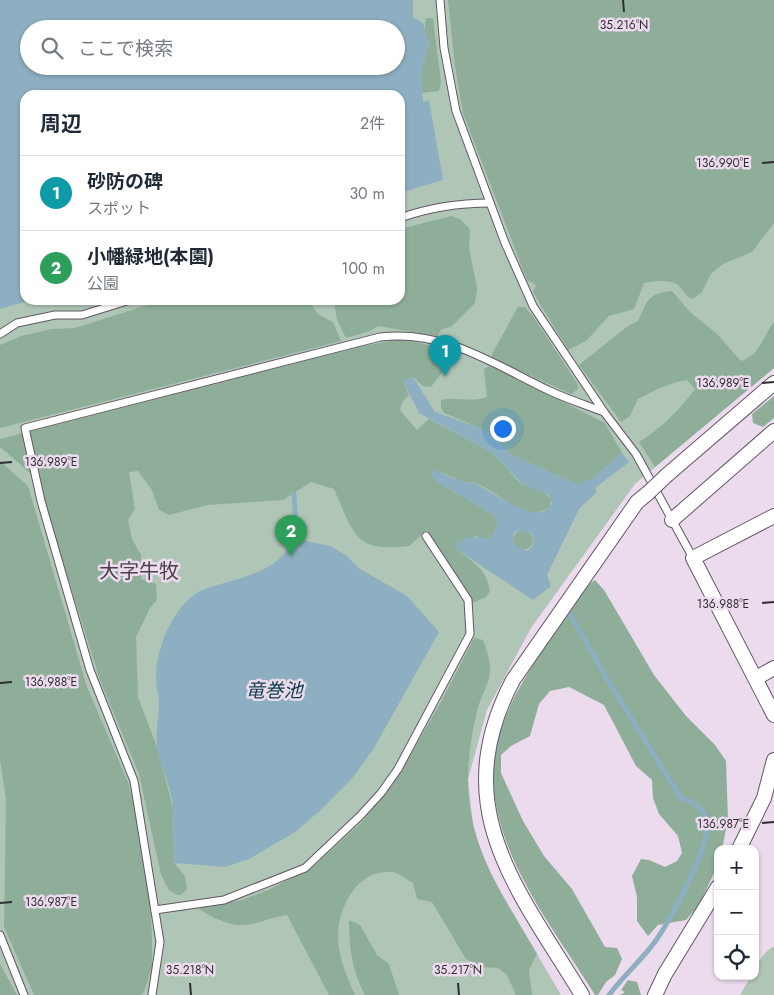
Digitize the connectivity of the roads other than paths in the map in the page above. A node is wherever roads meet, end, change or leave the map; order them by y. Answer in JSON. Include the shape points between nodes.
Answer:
{"nodes":[{"id":1,"x":440,"y":0,"type":"edge"},
{"id":2,"x":490,"y":204,"type":"junction"},
{"id":3,"x":405,"y":216,"type":"edge"},
{"id":4,"x":114,"y":305,"type":"edge"},
{"id":5,"x":0,"y":334,"type":"edge"},
{"id":6,"x":774,"y":383,"type":"edge"},
{"id":7,"x":604,"y":412,"type":"junction"},
{"id":8,"x":774,"y":431,"type":"edge"},
{"id":9,"x":774,"y":516,"type":"edge"},
{"id":10,"x":672,"y":520,"type":"junction"},
{"id":11,"x":426,"y":536,"type":"dead end"},
{"id":12,"x":693,"y":558,"type":"junction"},
{"id":13,"x":774,"y":668,"type":"edge"},
{"id":14,"x":756,"y":678,"type":"junction"},
{"id":15,"x":774,"y":715,"type":"edge"},
{"id":16,"x":774,"y":760,"type":"edge"},
{"id":17,"x":741,"y":845,"type":"edge"},
{"id":18,"x":716,"y":890,"type":"edge"},
{"id":19,"x":155,"y":910,"type":"junction"},
{"id":20,"x":0,"y":935,"type":"edge"},
{"id":21,"x":24,"y":995,"type":"edge"},
{"id":22,"x":152,"y":995,"type":"edge"},
{"id":23,"x":582,"y":995,"type":"edge"},
{"id":24,"x":655,"y":995,"type":"edge"}],
"edges":[{"from":1,"to":2,"type":"lane","via":[[444,48],[456,112]]},
{"from":2,"to":3,"type":"lane","via":[[472,203]]},
{"from":2,"to":7,"type":"lane","via":[[533,306]]},
{"from":4,"to":5,"type":"lane","via":[[82,315],[55,315],[17,323]]},
{"from":6,"to":23,"type":"street","bridge":true,"via":[[637,502],[513,680],[495,722],[486,762],[486,800],[494,836],[507,872]]},
{"from":7,"to":10,"type":"lane","via":[[636,454]]},
{"from":7,"to":19,"type":"lane","via":[[551,392],[485,358],[447,343],[403,334],[380,337],[25,428],[41,501],[90,670],[134,782]]},
{"from":8,"to":10,"type":"street"},
{"from":9,"to":12,"type":"street"},
{"from":10,"to":12,"type":"lane"},
{"from":11,"to":19,"type":"lane","via":[[468,600],[470,634],[398,769],[381,793],[305,868],[224,900]]},
{"from":12,"to":14,"type":"street"},
{"from":13,"to":14,"type":"street"},
{"from":14,"to":15,"type":"street"},
{"from":16,"to":17,"type":"street","via":[[764,798]]},
{"from":18,"to":24,"type":"street"},
{"from":19,"to":22,"type":"lane","via":[[160,942]]},
{"from":20,"to":21,"type":"lane"}]}
